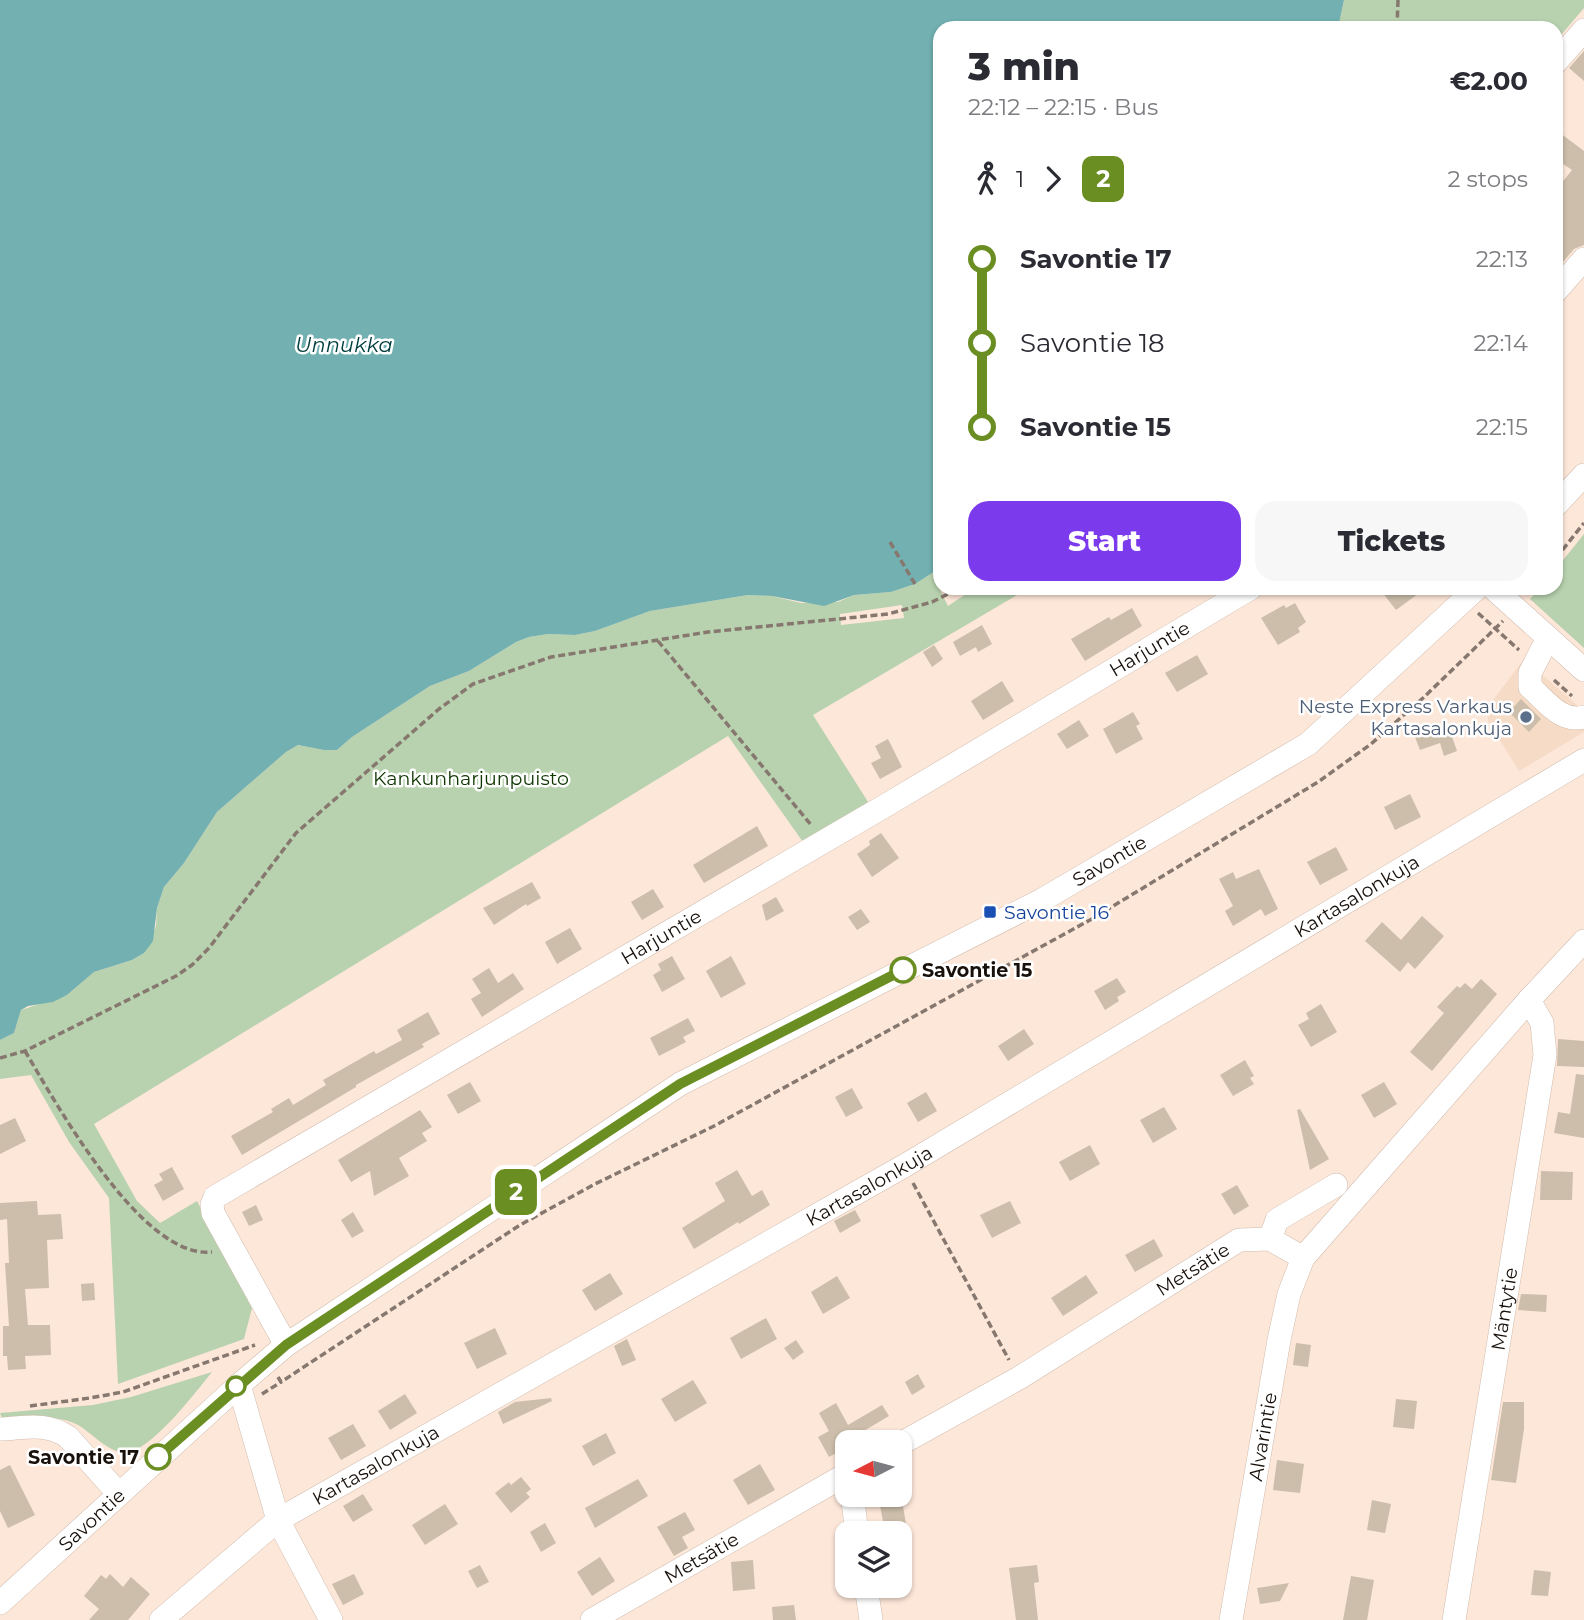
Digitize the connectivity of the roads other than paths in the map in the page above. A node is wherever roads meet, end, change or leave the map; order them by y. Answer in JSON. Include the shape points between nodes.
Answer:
{"nodes":[{"id":1,"x":1584,"y":30,"type":"edge"},
{"id":2,"x":1563,"y":54,"type":"edge"},
{"id":3,"x":1584,"y":259,"type":"edge"},
{"id":4,"x":1563,"y":283,"type":"edge"},
{"id":5,"x":1584,"y":475,"type":"edge"},
{"id":6,"x":1563,"y":498,"type":"edge"},
{"id":7,"x":1239,"y":595,"type":"edge"},
{"id":8,"x":1469,"y":595,"type":"edge"},
{"id":9,"x":1500,"y":595,"type":"edge"},
{"id":10,"x":1548,"y":638,"type":"junction"},
{"id":11,"x":1584,"y":670,"type":"edge"},
{"id":12,"x":1579,"y":707,"type":"edge"},
{"id":13,"x":1584,"y":760,"type":"edge"},
{"id":14,"x":1584,"y":941,"type":"edge"},
{"id":15,"x":1529,"y":1000,"type":"junction"},
{"id":16,"x":1336,"y":1185,"type":"dead end"},
{"id":17,"x":1270,"y":1239,"type":"junction"},
{"id":18,"x":1303,"y":1258,"type":"junction"},
{"id":19,"x":286,"y":1345,"type":"junction"},
{"id":20,"x":239,"y":1384,"type":"junction"},
{"id":21,"x":0,"y":1429,"type":"edge"},
{"id":22,"x":912,"y":1437,"type":"edge"},
{"id":23,"x":835,"y":1481,"type":"edge"},
{"id":24,"x":118,"y":1493,"type":"junction"},
{"id":25,"x":278,"y":1520,"type":"junction"},
{"id":26,"x":868,"y":1598,"type":"edge"},
{"id":27,"x":0,"y":1603,"type":"edge"},
{"id":28,"x":161,"y":1620,"type":"edge"},
{"id":29,"x":331,"y":1620,"type":"edge"},
{"id":30,"x":592,"y":1620,"type":"edge"},
{"id":31,"x":871,"y":1620,"type":"edge"},
{"id":32,"x":1231,"y":1620,"type":"edge"},
{"id":33,"x":1454,"y":1620,"type":"edge"}],
"edges":[{"from":1,"to":2,"type":"street"},
{"from":3,"to":4,"type":"street"},
{"from":5,"to":6,"type":"street"},
{"from":7,"to":19,"type":"street","name":"Harjuntie","via":[[215,1197],[213,1213]]},
{"from":8,"to":19,"type":"street","name":"Savontie","via":[[1308,744],[1042,900],[680,1084]]},
{"from":9,"to":10,"type":"street"},
{"from":10,"to":11,"type":"street"},
{"from":10,"to":12,"type":"street","via":[[1530,673],[1530,687],[1560,715],[1572,718]]},
{"from":13,"to":25,"type":"street","name":"Kartasalonkuja","via":[[904,1166]]},
{"from":14,"to":15,"type":"street"},
{"from":15,"to":18,"type":"street"},
{"from":15,"to":33,"type":"street","name":"Mäntytie","via":[[1542,1023],[1545,1055]]},
{"from":16,"to":17,"type":"street","via":[[1277,1220]]},
{"from":17,"to":18,"type":"street"},
{"from":17,"to":22,"type":"street","name":"Metsätie","via":[[1239,1240],[1019,1378]]},
{"from":18,"to":32,"type":"street","name":"Alvarintie","via":[[1279,1340]]},
{"from":19,"to":20,"type":"street","name":"Savontie"},
{"from":20,"to":24,"type":"street","name":"Savontie"},
{"from":20,"to":25,"type":"street"},
{"from":21,"to":24,"type":"street","via":[[48,1426],[58,1430]]},
{"from":23,"to":30,"type":"street","name":"Metsätie"},
{"from":24,"to":27,"type":"street","name":"Savontie"},
{"from":25,"to":28,"type":"street","name":"Kartasalonkuja"},
{"from":25,"to":29,"type":"street"},
{"from":26,"to":31,"type":"street"}]}
